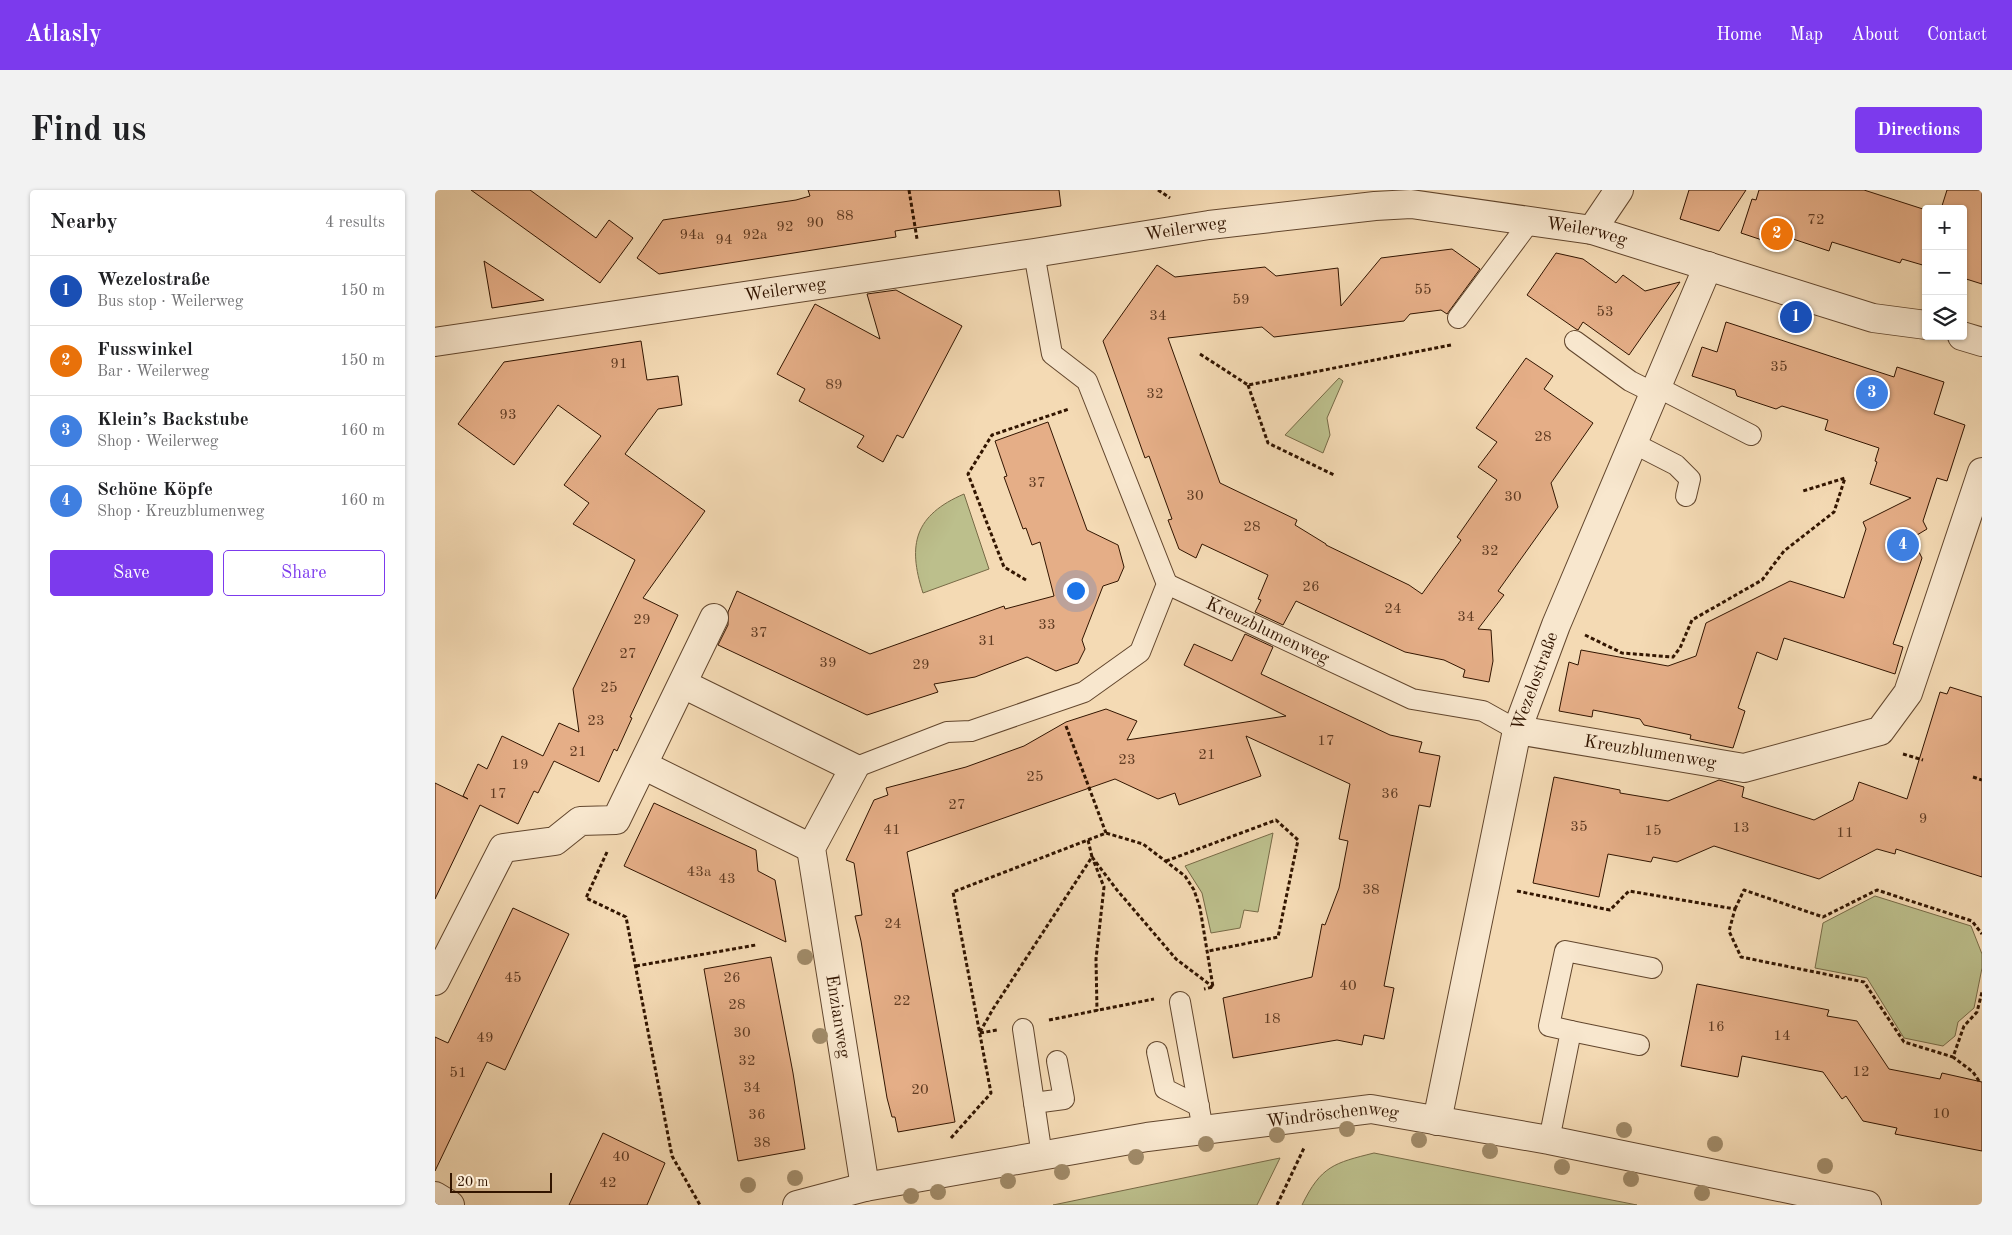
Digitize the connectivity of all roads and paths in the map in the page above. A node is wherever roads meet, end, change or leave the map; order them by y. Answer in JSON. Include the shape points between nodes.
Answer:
{"nodes":[{"id":1,"x":909,"y":190,"type":"edge"},
{"id":2,"x":1619,"y":190,"type":"edge"},
{"id":3,"x":1531,"y":220,"type":"junction"},
{"id":4,"x":1592,"y":230,"type":"junction"},
{"id":5,"x":1034,"y":254,"type":"junction"},
{"id":6,"x":1709,"y":266,"type":"junction"},
{"id":7,"x":922,"y":268,"type":"junction"},
{"id":8,"x":1458,"y":318,"type":"dead end"},
{"id":9,"x":1922,"y":325,"type":"edge"},
{"id":10,"x":1967,"y":338,"type":"edge"},
{"id":11,"x":1575,"y":341,"type":"dead end"},
{"id":12,"x":435,"y":342,"type":"edge"},
{"id":13,"x":1982,"y":342,"type":"edge"},
{"id":14,"x":1453,"y":345,"type":"dead end"},
{"id":15,"x":1200,"y":354,"type":"dead end"},
{"id":16,"x":1247,"y":385,"type":"junction"},
{"id":17,"x":1656,"y":390,"type":"junction"},
{"id":18,"x":1095,"y":400,"type":"junction"},
{"id":19,"x":1751,"y":435,"type":"dead end"},
{"id":20,"x":1633,"y":443,"type":"junction"},
{"id":21,"x":1982,"y":472,"type":"edge"},
{"id":22,"x":1334,"y":476,"type":"dead end"},
{"id":23,"x":1803,"y":490,"type":"dead end"},
{"id":24,"x":1686,"y":496,"type":"dead end"},
{"id":25,"x":1025,"y":580,"type":"dead end"},
{"id":26,"x":1167,"y":584,"type":"junction"},
{"id":27,"x":714,"y":618,"type":"dead end"},
{"id":28,"x":1556,"y":625,"type":"junction"},
{"id":29,"x":683,"y":684,"type":"junction"},
{"id":30,"x":1057,"y":702,"type":"junction"},
{"id":31,"x":1517,"y":730,"type":"junction"},
{"id":32,"x":643,"y":765,"type":"junction"},
{"id":33,"x":854,"y":768,"type":"junction"},
{"id":34,"x":1973,"y":777,"type":"dead end"},
{"id":35,"x":1982,"y":780,"type":"edge"},
{"id":36,"x":616,"y":820,"type":"junction"},
{"id":37,"x":1106,"y":834,"type":"junction"},
{"id":38,"x":1088,"y":840,"type":"junction"},
{"id":39,"x":811,"y":848,"type":"junction"},
{"id":40,"x":1092,"y":857,"type":"junction"},
{"id":41,"x":1165,"y":861,"type":"junction"},
{"id":42,"x":1486,"y":885,"type":"junction"},
{"id":43,"x":1735,"y":910,"type":"junction"},
{"id":44,"x":1982,"y":934,"type":"edge"},
{"id":45,"x":757,"y":946,"type":"dead end"},
{"id":46,"x":1209,"y":951,"type":"junction"},
{"id":47,"x":636,"y":966,"type":"junction"},
{"id":48,"x":1652,"y":968,"type":"dead end"},
{"id":49,"x":435,"y":981,"type":"edge"},
{"id":50,"x":1213,"y":987,"type":"junction"},
{"id":51,"x":1982,"y":992,"type":"edge"},
{"id":52,"x":1188,"y":996,"type":"joint"},
{"id":53,"x":1159,"y":998,"type":"dead end"},
{"id":54,"x":1097,"y":1011,"type":"junction"},
{"id":55,"x":1048,"y":1020,"type":"dead end"},
{"id":56,"x":999,"y":1029,"type":"dead end"},
{"id":57,"x":1023,"y":1029,"type":"dead end"},
{"id":58,"x":1571,"y":1031,"type":"junction"},
{"id":59,"x":980,"y":1033,"type":"junction"},
{"id":60,"x":1639,"y":1045,"type":"dead end"},
{"id":61,"x":1157,"y":1052,"type":"dead end"},
{"id":62,"x":1953,"y":1057,"type":"junction"},
{"id":63,"x":1057,"y":1061,"type":"dead end"},
{"id":64,"x":1979,"y":1082,"type":"dead end"},
{"id":65,"x":1034,"y":1103,"type":"junction"},
{"id":66,"x":1319,"y":1116,"type":"junction"},
{"id":67,"x":1201,"y":1118,"type":"junction"},
{"id":68,"x":1437,"y":1121,"type":"junction"},
{"id":69,"x":1549,"y":1140,"type":"junction"},
{"id":70,"x":947,"y":1142,"type":"dead end"},
{"id":71,"x":1042,"y":1156,"type":"junction"},
{"id":72,"x":865,"y":1187,"type":"junction"},
{"id":73,"x":435,"y":1196,"type":"edge"},
{"id":74,"x":450,"y":1205,"type":"edge"},
{"id":75,"x":700,"y":1205,"type":"edge"},
{"id":76,"x":797,"y":1205,"type":"edge"},
{"id":77,"x":1277,"y":1205,"type":"edge"},
{"id":78,"x":1867,"y":1205,"type":"edge"}],
"edges":[{"from":1,"to":7,"type":"path"},
{"from":2,"to":4,"type":"street"},
{"from":3,"to":4,"type":"street","name":"Weilerweg"},
{"from":3,"to":5,"type":"street","name":"Weilerweg","via":[[1411,204],[1375,206],[1209,224]]},
{"from":3,"to":8,"type":"lane"},
{"from":4,"to":6,"type":"street","name":"Weilerweg"},
{"from":5,"to":7,"type":"street","name":"Weilerweg"},
{"from":5,"to":18,"type":"lane","via":[[1053,354],[1087,382]]},
{"from":6,"to":9,"type":"street","name":"Weilerweg","via":[[1873,318]]},
{"from":6,"to":17,"type":"street","name":"Wezelostraße"},
{"from":7,"to":12,"type":"street","name":"Weilerweg"},
{"from":10,"to":13,"type":"street"},
{"from":11,"to":17,"type":"lane","via":[[1630,382]]},
{"from":14,"to":16,"type":"path"},
{"from":15,"to":16,"type":"path"},
{"from":16,"to":22,"type":"path","via":[[1268,443]]},
{"from":17,"to":19,"type":"lane"},
{"from":17,"to":20,"type":"street","name":"Wezelostraße"},
{"from":18,"to":25,"type":"path","via":[[992,436],[968,474],[1003,567]]},
{"from":18,"to":26,"type":"lane"},
{"from":20,"to":24,"type":"lane","via":[[1676,465],[1689,479]]},
{"from":20,"to":28,"type":"street","name":"Wezelostraße"},
{"from":21,"to":31,"type":"street","name":"Kreuzblumenweg","via":[[1908,693],[1880,731],[1744,768]]},
{"from":23,"to":28,"type":"path","via":[[1845,478],[1834,512],[1784,551],[1762,580],[1692,620],[1681,648],[1673,657],[1623,652]]},
{"from":26,"to":30,"type":"lane","via":[[1140,652],[1084,692]]},
{"from":26,"to":31,"type":"lane","name":"Kreuzblumenweg","via":[[1411,699],[1483,712]]},
{"from":27,"to":29,"type":"street"},
{"from":28,"to":31,"type":"street","name":"Wezelostraße"},
{"from":29,"to":32,"type":"street"},
{"from":29,"to":33,"type":"street"},
{"from":30,"to":33,"type":"lane","via":[[971,731],[947,732]]},
{"from":30,"to":37,"type":"path"},
{"from":31,"to":42,"type":"street","name":"Wezelostraße"},
{"from":32,"to":36,"type":"street"},
{"from":32,"to":39,"type":"street"},
{"from":33,"to":39,"type":"street"},
{"from":34,"to":35,"type":"path"},
{"from":36,"to":47,"type":"path","via":[[615,834],[586,898],[626,917]]},
{"from":36,"to":49,"type":"street","via":[[580,821],[555,842],[503,848]]},
{"from":37,"to":38,"type":"path"},
{"from":37,"to":41,"type":"path","via":[[1143,844]]},
{"from":38,"to":40,"type":"path"},
{"from":38,"to":59,"type":"path","via":[[953,892]]},
{"from":39,"to":72,"type":"street","name":"Enzianweg"},
{"from":40,"to":50,"type":"path","via":[[1176,958]]},
{"from":40,"to":54,"type":"path","via":[[1104,887],[1096,959]]},
{"from":40,"to":59,"type":"path"},
{"from":41,"to":46,"type":"path","via":[[1185,876],[1194,890]]},
{"from":41,"to":46,"type":"path","via":[[1276,820],[1297,840],[1278,937]]},
{"from":42,"to":43,"type":"path","via":[[1610,910],[1629,891]]},
{"from":42,"to":68,"type":"street","name":"Wezelostraße"},
{"from":43,"to":44,"type":"path","via":[[1744,890],[1823,917],[1877,890],[1972,921]]},
{"from":43,"to":62,"type":"path","via":[[1729,931],[1741,957],[1864,982],[1903,1042]]},
{"from":45,"to":47,"type":"path"},
{"from":46,"to":50,"type":"path"},
{"from":47,"to":75,"type":"path","via":[[672,1156]]},
{"from":48,"to":58,"type":"lane","via":[[1565,952],[1549,1026]]},
{"from":50,"to":52,"type":"path"},
{"from":51,"to":62,"type":"path","via":[[1977,1012],[1964,1026]]},
{"from":52,"to":67,"type":"lane"},
{"from":53,"to":54,"type":"path"},
{"from":54,"to":55,"type":"path"},
{"from":56,"to":59,"type":"path"},
{"from":57,"to":65,"type":"lane"},
{"from":58,"to":60,"type":"lane"},
{"from":58,"to":69,"type":"lane"},
{"from":59,"to":70,"type":"path","via":[[991,1093]]},
{"from":61,"to":67,"type":"lane","via":[[1165,1088]]},
{"from":62,"to":64,"type":"path","via":[[1973,1072]]},
{"from":63,"to":65,"type":"lane","via":[[1064,1099]]},
{"from":65,"to":71,"type":"lane"},
{"from":66,"to":67,"type":"street","name":"Windröschenweg"},
{"from":66,"to":68,"type":"street","name":"Windröschenweg","via":[[1371,1109]]},
{"from":66,"to":77,"type":"path"},
{"from":67,"to":71,"type":"street","name":"Windröschenweg","via":[[1147,1137]]},
{"from":68,"to":69,"type":"street","name":"Windröschenweg"},
{"from":69,"to":78,"type":"street","name":"Windröschenweg"},
{"from":71,"to":72,"type":"street","name":"Windröschenweg"},
{"from":72,"to":76,"type":"street","name":"Windröschenweg"},
{"from":73,"to":74,"type":"street"}]}
